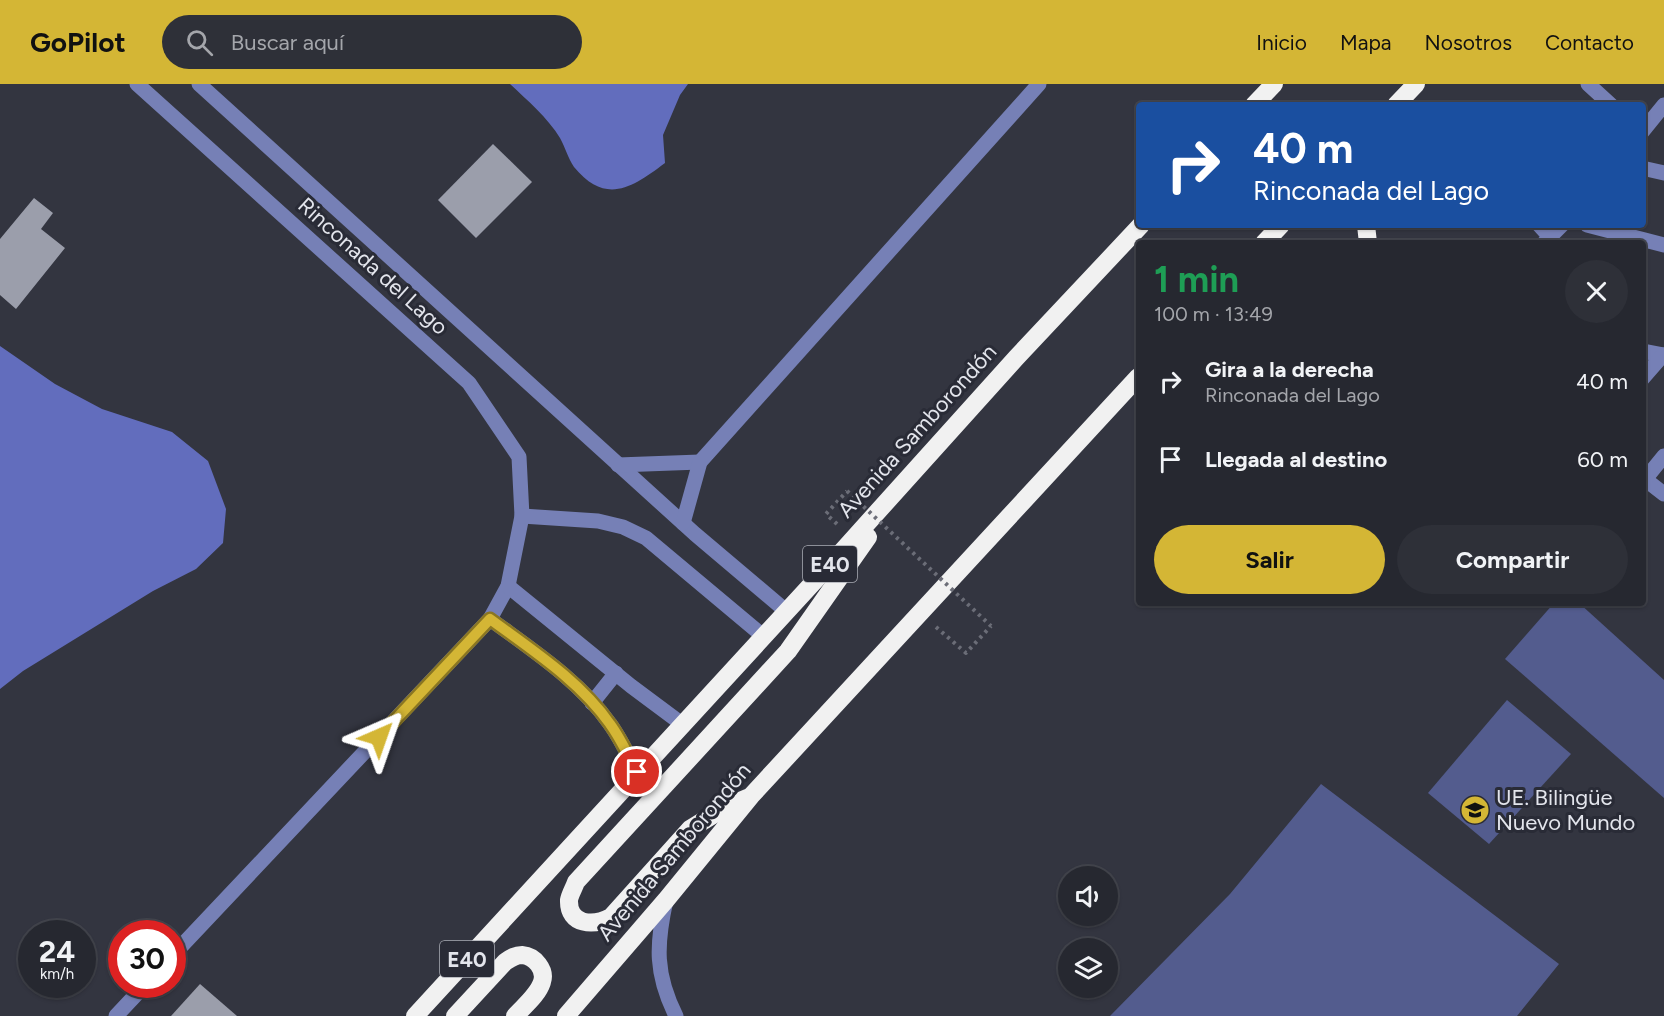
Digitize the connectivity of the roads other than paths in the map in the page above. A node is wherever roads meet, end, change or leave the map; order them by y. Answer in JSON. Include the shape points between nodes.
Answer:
{"nodes":[{"id":1,"x":137,"y":84,"type":"edge"},
{"id":2,"x":199,"y":84,"type":"edge"},
{"id":3,"x":1039,"y":84,"type":"edge"},
{"id":4,"x":1274,"y":84,"type":"edge"},
{"id":5,"x":1416,"y":84,"type":"edge"},
{"id":6,"x":1588,"y":84,"type":"edge"},
{"id":7,"x":1257,"y":102,"type":"edge"},
{"id":8,"x":1399,"y":102,"type":"edge"},
{"id":9,"x":1608,"y":102,"type":"edge"},
{"id":10,"x":1664,"y":105,"type":"edge"},
{"id":11,"x":1646,"y":127,"type":"edge"},
{"id":12,"x":1646,"y":169,"type":"edge"},
{"id":13,"x":1664,"y":173,"type":"edge"},
{"id":14,"x":1138,"y":228,"type":"edge"},
{"id":15,"x":1278,"y":228,"type":"edge"},
{"id":16,"x":1559,"y":228,"type":"edge"},
{"id":17,"x":1592,"y":228,"type":"edge"},
{"id":18,"x":1606,"y":237,"type":"edge"},
{"id":19,"x":1267,"y":240,"type":"edge"},
{"id":20,"x":1547,"y":240,"type":"edge"},
{"id":21,"x":1628,"y":240,"type":"edge"},
{"id":22,"x":1646,"y":243,"type":"edge"},
{"id":23,"x":1664,"y":245,"type":"edge"},
{"id":24,"x":1646,"y":352,"type":"edge"},
{"id":25,"x":1663,"y":355,"type":"edge"},
{"id":26,"x":1646,"y":374,"type":"edge"},
{"id":27,"x":1136,"y":379,"type":"edge"},
{"id":28,"x":1664,"y":456,"type":"edge"},
{"id":29,"x":700,"y":462,"type":"junction"},
{"id":30,"x":618,"y":465,"type":"junction"},
{"id":31,"x":918,"y":467,"type":"junction"},
{"id":32,"x":1646,"y":479,"type":"edge"},
{"id":33,"x":1646,"y":483,"type":"edge"},
{"id":34,"x":1664,"y":494,"type":"edge"},
{"id":35,"x":522,"y":516,"type":"junction"},
{"id":36,"x":684,"y":524,"type":"junction"},
{"id":37,"x":508,"y":586,"type":"junction"},
{"id":38,"x":786,"y":611,"type":"junction"},
{"id":39,"x":490,"y":619,"type":"junction"},
{"id":40,"x":764,"y":636,"type":"junction"},
{"id":41,"x":616,"y":673,"type":"junction"},
{"id":42,"x":592,"y":703,"type":"junction"},
{"id":43,"x":682,"y":724,"type":"junction"},
{"id":44,"x":637,"y":772,"type":"junction"},
{"id":45,"x":751,"y":796,"type":"junction"},
{"id":46,"x":666,"y":900,"type":"junction"},
{"id":47,"x":186,"y":941,"type":"edge"},
{"id":48,"x":133,"y":998,"type":"edge"},
{"id":49,"x":116,"y":1016,"type":"edge"},
{"id":50,"x":415,"y":1016,"type":"edge"},
{"id":51,"x":455,"y":1016,"type":"edge"},
{"id":52,"x":515,"y":1016,"type":"edge"},
{"id":53,"x":566,"y":1016,"type":"edge"},
{"id":54,"x":676,"y":1016,"type":"edge"}],
"edges":[{"from":1,"to":35,"type":"street","name":"Rinconada del Lago","via":[[469,383],[519,457]]},
{"from":2,"to":30,"type":"street"},
{"from":3,"to":29,"type":"street"},
{"from":4,"to":7,"type":"highway"},
{"from":5,"to":8,"type":"highway"},
{"from":6,"to":9,"type":"street"},
{"from":10,"to":11,"type":"street"},
{"from":12,"to":13,"type":"street"},
{"from":14,"to":31,"type":"highway","name":"Avenida Samborondón","number":"E40"},
{"from":15,"to":19,"type":"highway"},
{"from":16,"to":20,"type":"street"},
{"from":17,"to":18,"type":"street"},
{"from":18,"to":21,"type":"street"},
{"from":22,"to":23,"type":"street"},
{"from":24,"to":25,"type":"street"},
{"from":25,"to":26,"type":"street"},
{"from":27,"to":45,"type":"highway","name":"Avenida Samborondón"},
{"from":28,"to":32,"type":"street"},
{"from":29,"to":30,"type":"street"},
{"from":29,"to":36,"type":"street"},
{"from":30,"to":36,"type":"street"},
{"from":31,"to":38,"type":"highway","name":"Avenida Samborondón","number":"E40"},
{"from":31,"to":45,"type":"highway","via":[[788,651],[576,882],[569,898],[576,919],[589,924],[611,917],[690,829]]},
{"from":33,"to":34,"type":"street"},
{"from":35,"to":37,"type":"street","name":"Rinconada del Lago"},
{"from":35,"to":40,"type":"street","via":[[598,520],[646,538]]},
{"from":36,"to":38,"type":"street"},
{"from":37,"to":39,"type":"street","name":"Rinconada del Lago"},
{"from":37,"to":41,"type":"street"},
{"from":38,"to":40,"type":"highway","name":"Avenida Samborondón","number":"E40"},
{"from":39,"to":42,"type":"street"},
{"from":39,"to":47,"type":"street","name":"Rinconada del Lago"},
{"from":40,"to":43,"type":"highway","name":"Avenida Samborondón","number":"E40"},
{"from":41,"to":42,"type":"street"},
{"from":41,"to":43,"type":"street"},
{"from":42,"to":44,"type":"street","via":[[611,725]]},
{"from":43,"to":44,"type":"highway","name":"Avenida Samborondón","number":"E40"},
{"from":44,"to":50,"type":"highway","name":"Avenida Samborondón","number":"E40"},
{"from":45,"to":46,"type":"highway","name":"Avenida Samborondón"},
{"from":46,"to":53,"type":"highway","name":"Avenida Samborondón"},
{"from":46,"to":54,"type":"street","via":[[659,932],[659,965],[666,996]]},
{"from":48,"to":49,"type":"street"},
{"from":51,"to":52,"type":"highway","via":[[505,962],[526,955],[543,971],[543,981]]}]}
